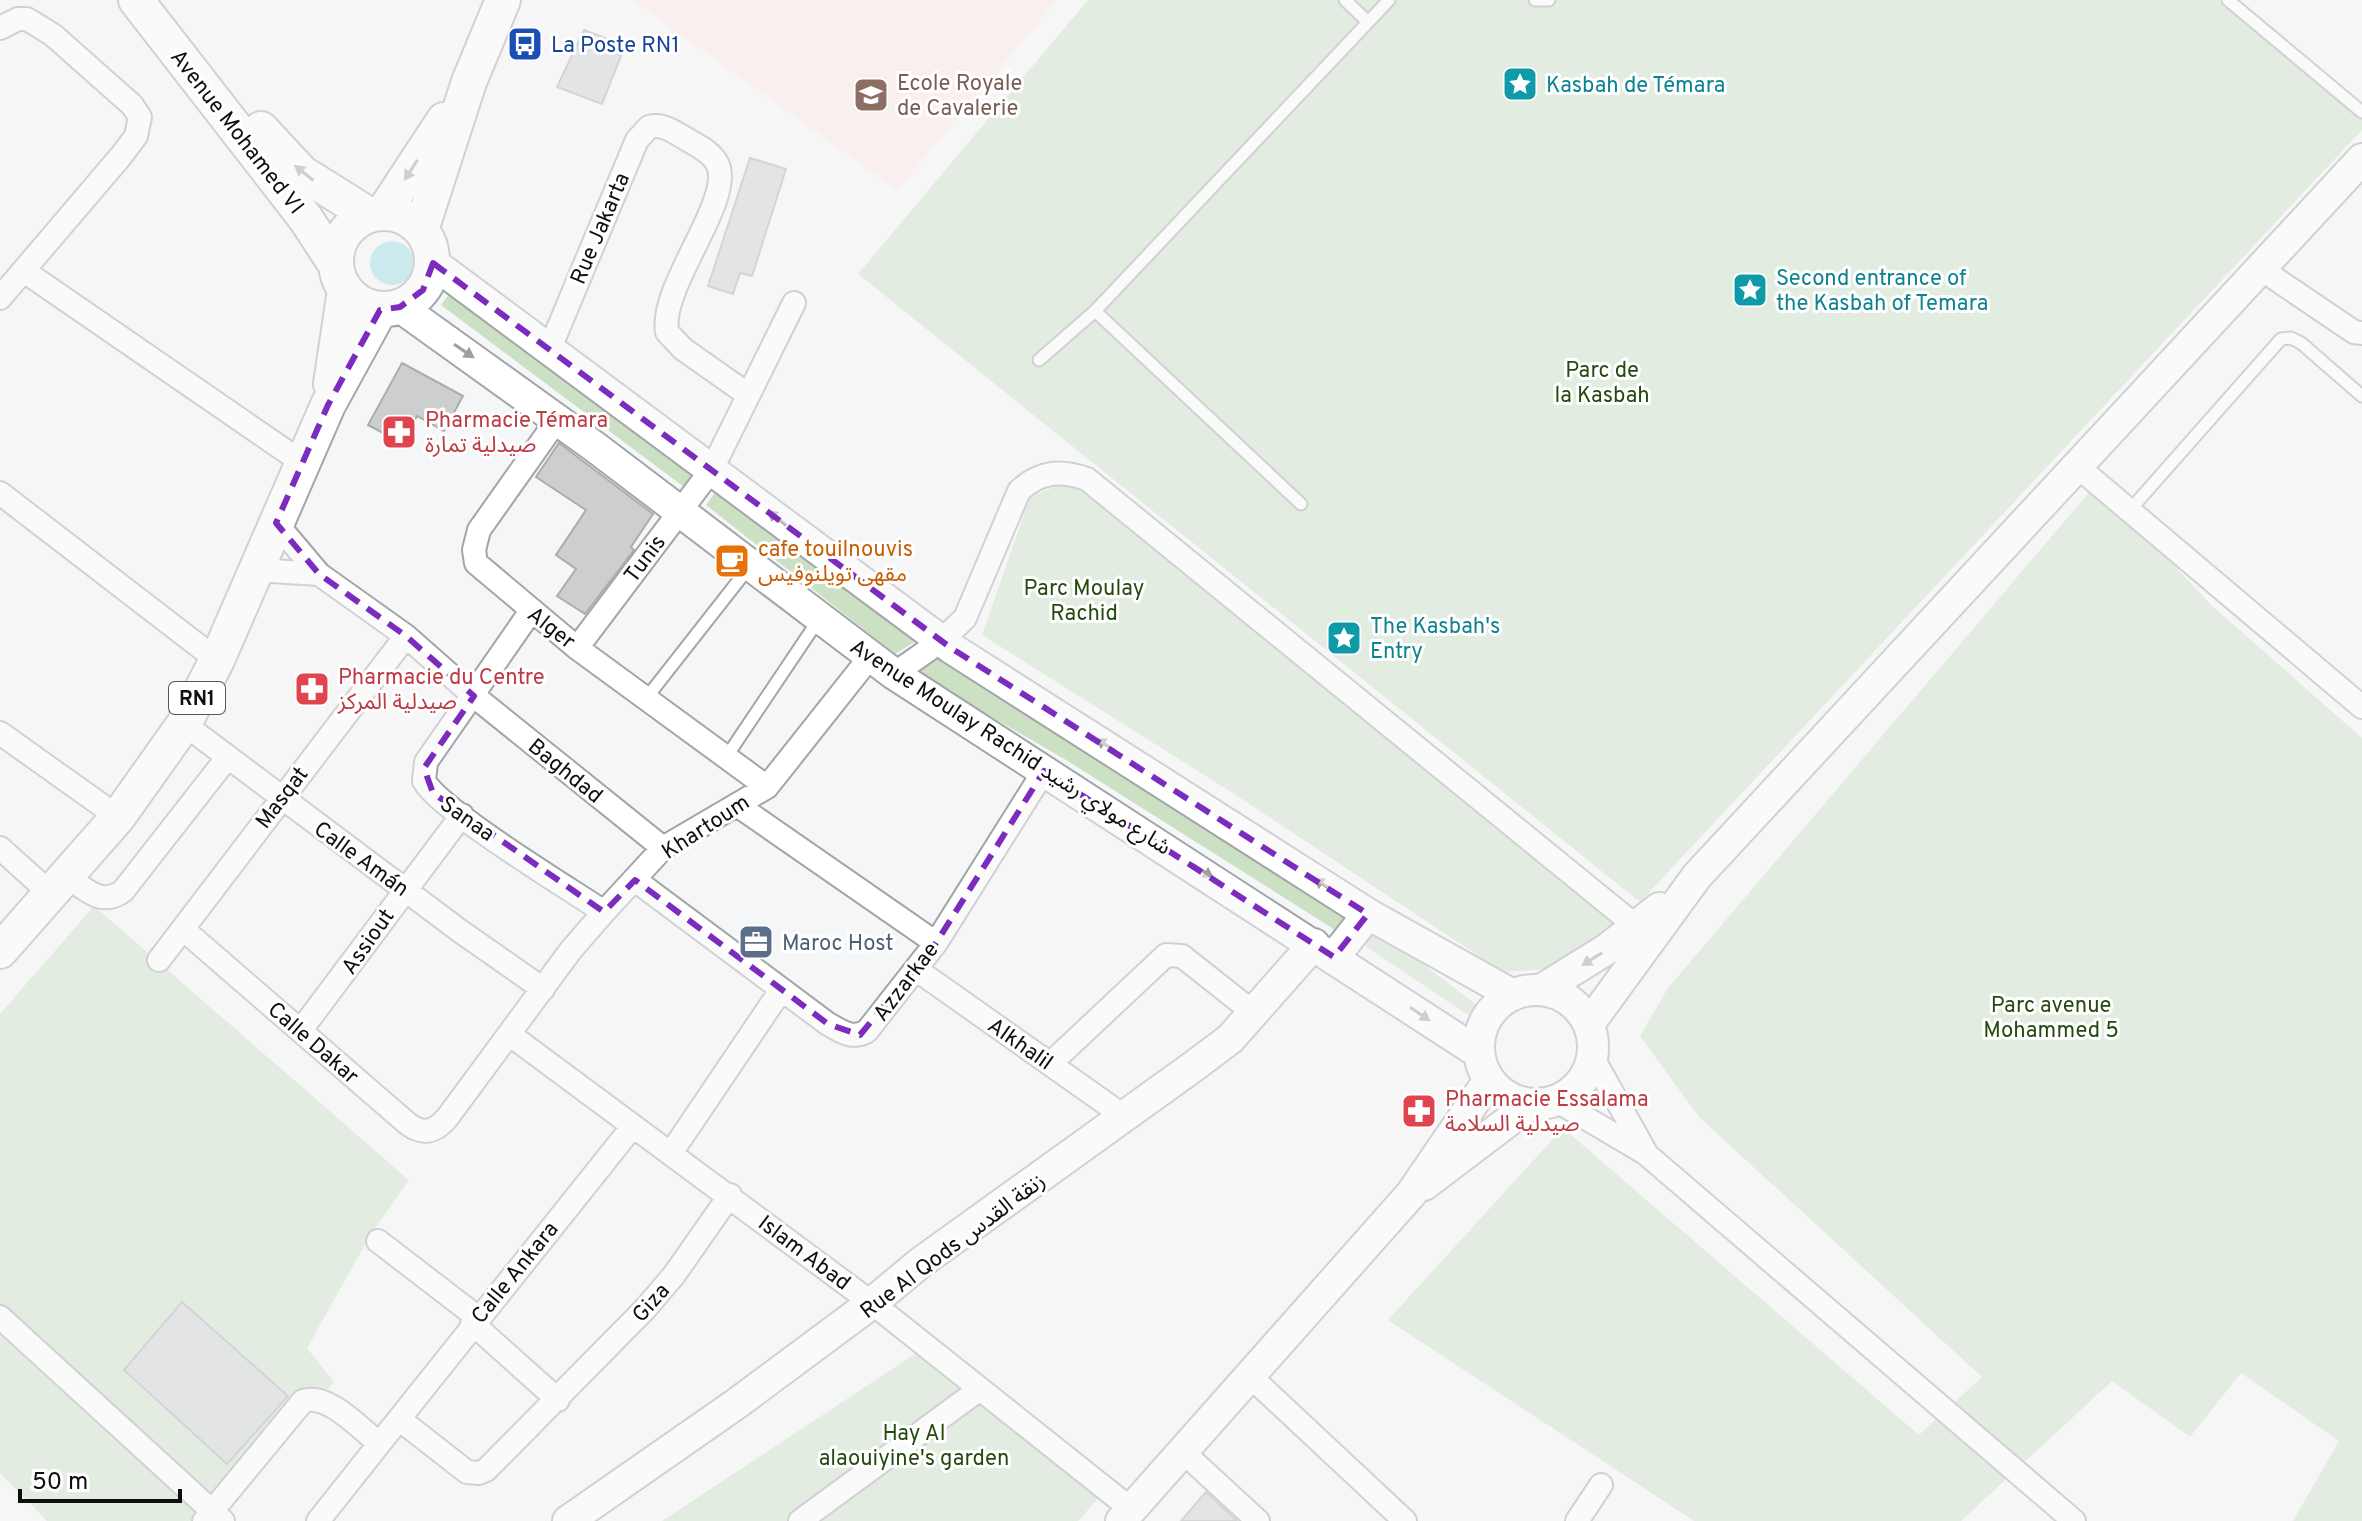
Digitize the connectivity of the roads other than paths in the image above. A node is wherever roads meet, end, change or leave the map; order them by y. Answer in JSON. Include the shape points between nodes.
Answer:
{"nodes":[{"id":1,"x":136,"y":0,"type":"edge"},
{"id":2,"x":154,"y":0,"type":"edge"},
{"id":3,"x":503,"y":0,"type":"edge"},
{"id":4,"x":1345,"y":0,"type":"edge"},
{"id":5,"x":1389,"y":0,"type":"edge"},
{"id":6,"x":1535,"y":0,"type":"edge"},
{"id":7,"x":1549,"y":0,"type":"edge"},
{"id":8,"x":2228,"y":0,"type":"edge"},
{"id":9,"x":1368,"y":22,"type":"junction"},
{"id":10,"x":0,"y":28,"type":"edge"},
{"id":11,"x":469,"y":82,"type":"junction"},
{"id":12,"x":2362,"y":112,"type":"edge"},
{"id":13,"x":2362,"y":159,"type":"edge"},
{"id":14,"x":376,"y":214,"type":"junction"},
{"id":15,"x":421,"y":230,"type":"junction"},
{"id":16,"x":433,"y":263,"type":"junction"},
{"id":17,"x":2261,"y":269,"type":"junction"},
{"id":18,"x":24,"y":271,"type":"junction"},
{"id":19,"x":340,"y":277,"type":"junction"},
{"id":20,"x":0,"y":298,"type":"edge"},
{"id":21,"x":794,"y":303,"type":"dead end"},
{"id":22,"x":390,"y":308,"type":"junction"},
{"id":23,"x":1095,"y":311,"type":"junction"},
{"id":24,"x":2362,"y":333,"type":"edge"},
{"id":25,"x":550,"y":348,"type":"junction"},
{"id":26,"x":1039,"y":360,"type":"dead end"},
{"id":27,"x":747,"y":394,"type":"junction"},
{"id":28,"x":2362,"y":396,"type":"edge"},
{"id":29,"x":328,"y":405,"type":"junction"},
{"id":30,"x":557,"y":420,"type":"junction"},
{"id":31,"x":303,"y":463,"type":"junction"},
{"id":32,"x":2078,"y":467,"type":"junction"},
{"id":33,"x":712,"y":469,"type":"junction"},
{"id":34,"x":0,"y":493,"type":"edge"},
{"id":35,"x":1301,"y":504,"type":"dead end"},
{"id":36,"x":2130,"y":510,"type":"junction"},
{"id":37,"x":679,"y":512,"type":"junction"},
{"id":38,"x":276,"y":523,"type":"junction"},
{"id":39,"x":750,"y":566,"type":"junction"},
{"id":40,"x":256,"y":570,"type":"junction"},
{"id":41,"x":319,"y":574,"type":"junction"},
{"id":42,"x":531,"y":611,"type":"junction"},
{"id":43,"x":820,"y":618,"type":"junction"},
{"id":44,"x":406,"y":636,"type":"junction"},
{"id":45,"x":941,"y":641,"type":"junction"},
{"id":46,"x":577,"y":648,"type":"junction"},
{"id":47,"x":217,"y":660,"type":"junction"},
{"id":48,"x":882,"y":665,"type":"junction"},
{"id":49,"x":474,"y":696,"type":"junction"},
{"id":50,"x":648,"y":696,"type":"junction"},
{"id":51,"x":2359,"y":697,"type":"edge"},
{"id":52,"x":184,"y":724,"type":"junction"},
{"id":53,"x":0,"y":733,"type":"edge"},
{"id":54,"x":727,"y":756,"type":"junction"},
{"id":55,"x":227,"y":758,"type":"junction"},
{"id":56,"x":1044,"y":771,"type":"junction"},
{"id":57,"x":767,"y":787,"type":"junction"},
{"id":58,"x":280,"y":798,"type":"junction"},
{"id":59,"x":737,"y":805,"type":"junction"},
{"id":60,"x":462,"y":815,"type":"junction"},
{"id":61,"x":118,"y":817,"type":"junction"},
{"id":62,"x":663,"y":848,"type":"junction"},
{"id":63,"x":2,"y":855,"type":"edge"},
{"id":64,"x":1697,"y":876,"type":"junction"},
{"id":65,"x":635,"y":880,"type":"junction"},
{"id":66,"x":59,"y":885,"type":"junction"},
{"id":67,"x":404,"y":889,"type":"junction"},
{"id":68,"x":604,"y":912,"type":"junction"},
{"id":69,"x":1368,"y":914,"type":"junction"},
{"id":70,"x":1637,"y":927,"type":"junction"},
{"id":71,"x":184,"y":930,"type":"junction"},
{"id":72,"x":936,"y":943,"type":"junction"},
{"id":73,"x":0,"y":951,"type":"edge"},
{"id":74,"x":1324,"y":951,"type":"junction"},
{"id":75,"x":159,"y":960,"type":"dead end"},
{"id":76,"x":917,"y":970,"type":"junction"},
{"id":77,"x":543,"y":989,"type":"junction"},
{"id":78,"x":781,"y":990,"type":"junction"},
{"id":79,"x":1527,"y":992,"type":"junction"},
{"id":80,"x":1254,"y":1013,"type":"junction"},
{"id":81,"x":1589,"y":1024,"type":"junction"},
{"id":82,"x":301,"y":1030,"type":"junction"},
{"id":83,"x":509,"y":1034,"type":"junction"},
{"id":84,"x":1593,"y":1058,"type":"junction"},
{"id":85,"x":1051,"y":1063,"type":"junction"},
{"id":86,"x":1484,"y":1066,"type":"junction"},
{"id":87,"x":1544,"y":1102,"type":"junction"},
{"id":88,"x":1125,"y":1117,"type":"junction"},
{"id":89,"x":447,"y":1118,"type":"joint"},
{"id":90,"x":633,"y":1126,"type":"junction"},
{"id":91,"x":671,"y":1153,"type":"junction"},
{"id":92,"x":1645,"y":1153,"type":"junction"},
{"id":93,"x":1411,"y":1194,"type":"junction"},
{"id":94,"x":730,"y":1195,"type":"junction"},
{"id":95,"x":378,"y":1241,"type":"dead end"},
{"id":96,"x":872,"y":1303,"type":"junction"},
{"id":97,"x":0,"y":1317,"type":"edge"},
{"id":98,"x":475,"y":1320,"type":"junction"},
{"id":99,"x":1250,"y":1376,"type":"junction"},
{"id":100,"x":980,"y":1389,"type":"junction"},
{"id":101,"x":558,"y":1400,"type":"junction"},
{"id":102,"x":399,"y":1419,"type":"junction"},
{"id":103,"x":379,"y":1443,"type":"junction"},
{"id":104,"x":1182,"y":1451,"type":"junction"},
{"id":105,"x":1601,"y":1485,"type":"dead end"},
{"id":106,"x":1126,"y":1515,"type":"edge"},
{"id":107,"x":212,"y":1519,"type":"edge"},
{"id":108,"x":318,"y":1521,"type":"edge"},
{"id":109,"x":568,"y":1521,"type":"edge"},
{"id":110,"x":800,"y":1521,"type":"edge"},
{"id":111,"x":1258,"y":1521,"type":"edge"},
{"id":112,"x":1405,"y":1521,"type":"edge"},
{"id":113,"x":1577,"y":1521,"type":"edge"},
{"id":114,"x":2074,"y":1521,"type":"edge"}],
"edges":[{"from":1,"to":19,"type":"main road","name":"Avenue Mohamed VI","via":[[306,219]]},
{"from":14,"to":2,"type":"main road","name":"Avenue Mohamed VI","one_way":true,"via":[[309,178],[289,160]]},
{"from":3,"to":11,"type":"main road","number":"RN1"},
{"from":4,"to":9,"type":"lane"},
{"from":5,"to":9,"type":"lane"},
{"from":6,"to":7,"type":"lane"},
{"from":8,"to":12,"type":"lane"},
{"from":9,"to":23,"type":"lane"},
{"from":10,"to":18,"type":"street","via":[[18,19],[40,25],[140,117],[136,136],[121,156]]},
{"from":11,"to":14,"type":"main road","number":"RN1","one_way":true},
{"from":11,"to":15,"type":"main road","number":"RN1"},
{"from":13,"to":17,"type":"main road"},
{"from":14,"to":15,"type":"main road","via":[[410,220]]},
{"from":14,"to":19,"type":"main road","number":"RN1","via":[[344,234]]},
{"from":15,"to":16,"type":"main road"},
{"from":16,"to":22,"type":"main road","number":"RN1","via":[[423,290]]},
{"from":16,"to":25,"type":"main road"},
{"from":17,"to":24,"type":"street"},
{"from":17,"to":32,"type":"main road"},
{"from":18,"to":20,"type":"street"},
{"from":18,"to":31,"type":"street"},
{"from":19,"to":22,"type":"main road","via":[[355,300]]},
{"from":19,"to":29,"type":"main road","number":"RN1"},
{"from":21,"to":27,"type":"street","name":"Tunis"},
{"from":22,"to":29,"type":"main road","number":"RN1"},
{"from":22,"to":30,"type":"main road","name":"Avenue Moulay Rachid شارع مولاي رشيد","one_way":true},
{"from":23,"to":26,"type":"lane"},
{"from":23,"to":35,"type":"lane"},
{"from":25,"to":27,"type":"street","name":"Rue Jakarta","via":[[637,140],[649,127],[664,126],[705,150],[720,173],[717,196],[669,309],[667,332]]},
{"from":25,"to":33,"type":"main road"},
{"from":27,"to":33,"type":"street","name":"Tunis"},
{"from":28,"to":36,"type":"lane","via":[[2301,343],[2281,339]]},
{"from":29,"to":31,"type":"main road","number":"RN1"},
{"from":30,"to":37,"type":"main road","name":"Avenue Moulay Rachid شارع مولاي رشيد"},
{"from":30,"to":42,"type":"street","name":"Alger","via":[[479,530],[474,550],[482,572]]},
{"from":31,"to":38,"type":"main road","number":"RN1"},
{"from":32,"to":36,"type":"street"},
{"from":32,"to":64,"type":"main road"},
{"from":33,"to":37,"type":"street","name":"Tunis"},
{"from":45,"to":33,"type":"main road","one_way":true},
{"from":34,"to":47,"type":"street"},
{"from":36,"to":51,"type":"street"},
{"from":37,"to":39,"type":"main road","name":"Avenue Moulay Rachid شارع مولاي رشيد"},
{"from":37,"to":46,"type":"street","name":"Tunis"},
{"from":38,"to":40,"type":"main road","number":"RN1"},
{"from":38,"to":41,"type":"street","name":"Baghdad"},
{"from":39,"to":43,"type":"main road","name":"Avenue Moulay Rachid شارع مولاي رشيد"},
{"from":39,"to":50,"type":"lane"},
{"from":40,"to":41,"type":"street"},
{"from":40,"to":47,"type":"main road","number":"RN1"},
{"from":41,"to":44,"type":"street","name":"Baghdad"},
{"from":42,"to":46,"type":"street","name":"Alger"},
{"from":42,"to":49,"type":"street","name":"Sanaa"},
{"from":43,"to":48,"type":"main road","name":"Avenue Moulay Rachid شارع مولاي رشيد"},
{"from":43,"to":54,"type":"lane"},
{"from":44,"to":49,"type":"street","name":"Baghdad"},
{"from":44,"to":58,"type":"street","name":"Masqat"},
{"from":45,"to":48,"type":"street","name":"Khartoum"},
{"from":69,"to":45,"type":"main road","one_way":true},
{"from":45,"to":70,"type":"street","name":"Khartoum","via":[[965,618],[1019,491],[1048,474],[1087,479]]},
{"from":46,"to":50,"type":"street","name":"Alger"},
{"from":47,"to":52,"type":"main road","number":"RN1"},
{"from":48,"to":56,"type":"main road","name":"Avenue Moulay Rachid شارع مولاي رشيد"},
{"from":48,"to":57,"type":"street","name":"Khartoum"},
{"from":49,"to":60,"type":"street","name":"Sanaa","via":[[426,762],[423,774],[433,793]]},
{"from":49,"to":62,"type":"street","name":"Baghdad"},
{"from":50,"to":54,"type":"street","name":"Alger"},
{"from":52,"to":55,"type":"street","name":"Calle Amán"},
{"from":52,"to":61,"type":"main road","number":"RN1"},
{"from":53,"to":61,"type":"street"},
{"from":54,"to":57,"type":"street","name":"Alger"},
{"from":55,"to":58,"type":"street","name":"Calle Amán"},
{"from":55,"to":66,"type":"street","via":[[123,891],[115,897],[97,897]]},
{"from":56,"to":72,"type":"street","name":"Azzarkae"},
{"from":56,"to":74,"type":"main road","name":"Avenue Moulay Rachid شارع مولاي رشيد","one_way":true},
{"from":57,"to":59,"type":"street","name":"Khartoum"},
{"from":58,"to":67,"type":"street","name":"Calle Amán"},
{"from":58,"to":71,"type":"street","name":"Masqat"},
{"from":59,"to":62,"type":"street","name":"Khartoum"},
{"from":59,"to":72,"type":"street"},
{"from":60,"to":67,"type":"street","name":"Assiout"},
{"from":60,"to":68,"type":"street","name":"Sanaa"},
{"from":61,"to":66,"type":"main road","number":"RN1"},
{"from":62,"to":65,"type":"street","name":"Khartoum"},
{"from":63,"to":66,"type":"street"},
{"from":64,"to":70,"type":"main road"},
{"from":64,"to":81,"type":"main road"},
{"from":65,"to":68,"type":"street","name":"Khartoum"},
{"from":65,"to":78,"type":"street","name":"Azzarkae"},
{"from":66,"to":73,"type":"main road","number":"RN1"},
{"from":67,"to":77,"type":"street","name":"Calle Amán"},
{"from":67,"to":82,"type":"street","name":"Assiout"},
{"from":68,"to":77,"type":"street","name":"Khartoum"},
{"from":69,"to":74,"type":"main road","name":"Rue Al Qods زنقة القدس"},
{"from":69,"to":79,"type":"main road"},
{"from":70,"to":79,"type":"main road","one_way":true},
{"from":71,"to":75,"type":"street","name":"Masqat"},
{"from":71,"to":82,"type":"street","name":"Calle Dakar"},
{"from":72,"to":76,"type":"street","name":"Azzarkae"},
{"from":74,"to":80,"type":"main road","name":"Rue Al Qods زنقة القدس"},
{"from":74,"to":86,"type":"main road","name":"Avenue Moulay Rachid شارع مولاي رشيد","one_way":true},
{"from":76,"to":78,"type":"street","name":"Azzarkae","via":[[860,1035],[843,1033]]},
{"from":76,"to":85,"type":"street","name":"Alkhalil"},
{"from":77,"to":83,"type":"street","name":"Khartoum"},
{"from":78,"to":91,"type":"street"},
{"from":79,"to":81,"type":"main road","via":[[1569,1000]]},
{"from":79,"to":86,"type":"main road","via":[[1490,1012],[1479,1038]]},
{"from":80,"to":85,"type":"street","via":[[1182,956],[1166,955]]},
{"from":80,"to":88,"type":"main road","name":"Rue Al Qods زنقة القدس","via":[[1230,1039]]},
{"from":81,"to":84,"type":"main road"},
{"from":82,"to":89,"type":"street","name":"Calle Dakar","via":[[415,1129],[435,1129]]},
{"from":83,"to":89,"type":"street","name":"Khartoum"},
{"from":83,"to":90,"type":"street","name":"Islam Abad"},
{"from":84,"to":87,"type":"main road","via":[[1574,1091]]},
{"from":84,"to":92,"type":"street"},
{"from":85,"to":88,"type":"street","name":"Alkhalil"},
{"from":86,"to":87,"type":"main road","via":[[1514,1100]]},
{"from":86,"to":93,"type":"main road"},
{"from":87,"to":92,"type":"street"},
{"from":87,"to":93,"type":"main road"},
{"from":88,"to":96,"type":"main road","name":"Rue Al Qods زنقة القدس"},
{"from":90,"to":91,"type":"street","name":"Islam Abad"},
{"from":90,"to":98,"type":"street","name":"Calle Ankara"},
{"from":91,"to":94,"type":"street","name":"Islam Abad"},
{"from":92,"to":114,"type":"street"},
{"from":93,"to":99,"type":"main road"},
{"from":94,"to":96,"type":"street","name":"Islam Abad"},
{"from":94,"to":101,"type":"street","name":"Giza","via":[[674,1275]]},
{"from":95,"to":98,"type":"street"},
{"from":96,"to":100,"type":"street","name":"Islam Abad"},
{"from":96,"to":109,"type":"main road","name":"Rue Al Qods زنقة القدس"},
{"from":97,"to":107,"type":"street"},
{"from":98,"to":101,"type":"street"},
{"from":98,"to":102,"type":"street","name":"Calle Ankara"},
{"from":99,"to":104,"type":"main road"},
{"from":99,"to":112,"type":"street"},
{"from":100,"to":106,"type":"street","name":"Islam Abad"},
{"from":100,"to":110,"type":"street"},
{"from":101,"to":102,"type":"street","name":"Giza","via":[[486,1470],[473,1474]]},
{"from":102,"to":103,"type":"street","name":"Calle Ankara"},
{"from":103,"to":107,"type":"street","via":[[326,1403],[303,1401]]},
{"from":103,"to":108,"type":"street","name":"Calle Ankara"},
{"from":104,"to":106,"type":"main road"},
{"from":104,"to":111,"type":"street"},
{"from":105,"to":113,"type":"street"}]}
